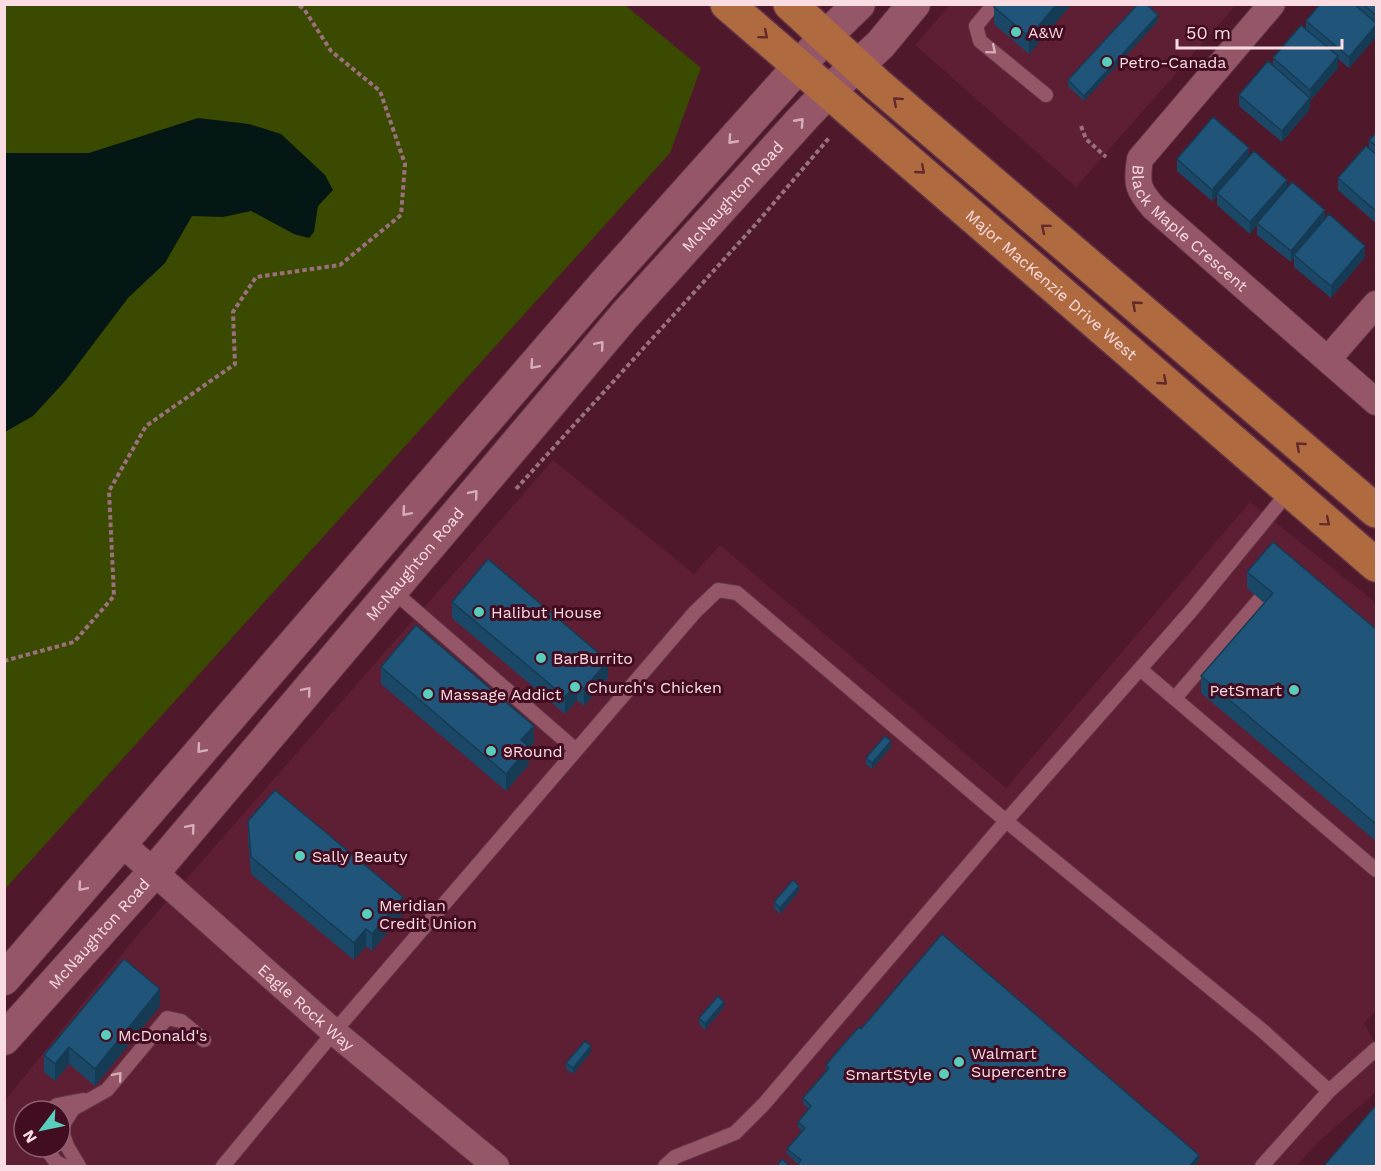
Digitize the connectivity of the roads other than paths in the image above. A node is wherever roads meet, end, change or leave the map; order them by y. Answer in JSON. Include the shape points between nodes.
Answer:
{"nodes":[{"id":1,"x":727,"y":4,"type":"edge"},
{"id":2,"x":790,"y":4,"type":"edge"},
{"id":3,"x":859,"y":4,"type":"edge"},
{"id":4,"x":914,"y":4,"type":"edge"},
{"id":5,"x":994,"y":4,"type":"edge"},
{"id":6,"x":1272,"y":4,"type":"edge"},
{"id":7,"x":826,"y":36,"type":"junction"},
{"id":8,"x":856,"y":65,"type":"junction"},
{"id":9,"x":800,"y":66,"type":"junction"},
{"id":10,"x":829,"y":91,"type":"junction"},
{"id":11,"x":1046,"y":95,"type":"dead end"},
{"id":12,"x":1377,"y":304,"type":"edge"},
{"id":13,"x":1328,"y":359,"type":"junction"},
{"id":14,"x":1377,"y":402,"type":"edge"},
{"id":15,"x":1289,"y":491,"type":"junction"},
{"id":16,"x":1377,"y":511,"type":"edge"},
{"id":17,"x":1377,"y":565,"type":"edge"},
{"id":18,"x":392,"y":590,"type":"junction"},
{"id":19,"x":1260,"y":599,"type":"edge"},
{"id":20,"x":1140,"y":669,"type":"junction"},
{"id":21,"x":1175,"y":698,"type":"junction"},
{"id":22,"x":576,"y":750,"type":"junction"},
{"id":23,"x":1006,"y":821,"type":"junction"},
{"id":24,"x":120,"y":842,"type":"junction"},
{"id":25,"x":1377,"y":870,"type":"edge"},
{"id":26,"x":153,"y":873,"type":"junction"},
{"id":27,"x":4,"y":979,"type":"edge"},
{"id":28,"x":334,"y":1032,"type":"junction"},
{"id":29,"x":4,"y":1039,"type":"edge"},
{"id":30,"x":204,"y":1040,"type":"dead end"},
{"id":31,"x":1377,"y":1049,"type":"edge"},
{"id":32,"x":1329,"y":1091,"type":"junction"},
{"id":33,"x":88,"y":1099,"type":"junction"},
{"id":34,"x":72,"y":1102,"type":"edge"},
{"id":35,"x":79,"y":1167,"type":"edge"},
{"id":36,"x":224,"y":1167,"type":"edge"},
{"id":37,"x":496,"y":1167,"type":"edge"},
{"id":38,"x":665,"y":1167,"type":"edge"},
{"id":39,"x":1262,"y":1167,"type":"edge"}],
"edges":[{"from":1,"to":9,"type":"main road","name":"Major MacKenzie Drive West","one_way":true},
{"from":2,"to":7,"type":"main road"},
{"from":3,"to":7,"type":"street"},
{"from":4,"to":8,"type":"street","name":"McNaughton Road","via":[[880,45]]},
{"from":5,"to":11,"type":"lane","one_way":true,"via":[[976,26],[980,41]]},
{"from":6,"to":13,"type":"street","name":"Black Maple Crescent","via":[[1140,159],[1139,191]]},
{"from":7,"to":8,"type":"main road"},
{"from":7,"to":9,"type":"street"},
{"from":8,"to":10,"type":"street","name":"McNaughton Road"},
{"from":16,"to":8,"type":"main road","one_way":true},
{"from":9,"to":10,"type":"main road","name":"Major MacKenzie Drive West"},
{"from":9,"to":24,"type":"street","one_way":true,"via":[[605,283]]},
{"from":10,"to":15,"type":"main road","name":"Major MacKenzie Drive West","one_way":true},
{"from":18,"to":10,"type":"street","name":"McNaughton Road","one_way":true,"via":[[625,315]]},
{"from":12,"to":13,"type":"street"},
{"from":13,"to":14,"type":"street","name":"Black Maple Crescent"},
{"from":15,"to":17,"type":"main road","name":"Major MacKenzie Drive West","one_way":true},
{"from":15,"to":20,"type":"lane"},
{"from":18,"to":22,"type":"lane"},
{"from":26,"to":18,"type":"street","name":"McNaughton Road","one_way":true},
{"from":19,"to":21,"type":"lane"},
{"from":20,"to":21,"type":"lane"},
{"from":20,"to":23,"type":"lane"},
{"from":21,"to":25,"type":"lane"},
{"from":22,"to":23,"type":"lane","via":[[703,603],[718,590],[737,593]]},
{"from":22,"to":28,"type":"lane"},
{"from":23,"to":32,"type":"lane","via":[[1263,1031]]},
{"from":23,"to":38,"type":"lane","via":[[764,1104],[735,1133],[675,1157]]},
{"from":24,"to":26,"type":"street","name":"Eagle Rock Way"},
{"from":24,"to":27,"type":"street","one_way":true},
{"from":26,"to":28,"type":"street","name":"Eagle Rock Way"},
{"from":26,"to":29,"type":"street","name":"McNaughton Road"},
{"from":28,"to":36,"type":"lane"},
{"from":28,"to":37,"type":"street","name":"Eagle Rock Way"},
{"from":33,"to":30,"type":"lane","one_way":true,"via":[[107,1090],[167,1018],[181,1021]]},
{"from":31,"to":32,"type":"lane"},
{"from":32,"to":39,"type":"lane"},
{"from":33,"to":34,"type":"lane"},
{"from":33,"to":35,"type":"lane","via":[[73,1109],[61,1128]]}]}
